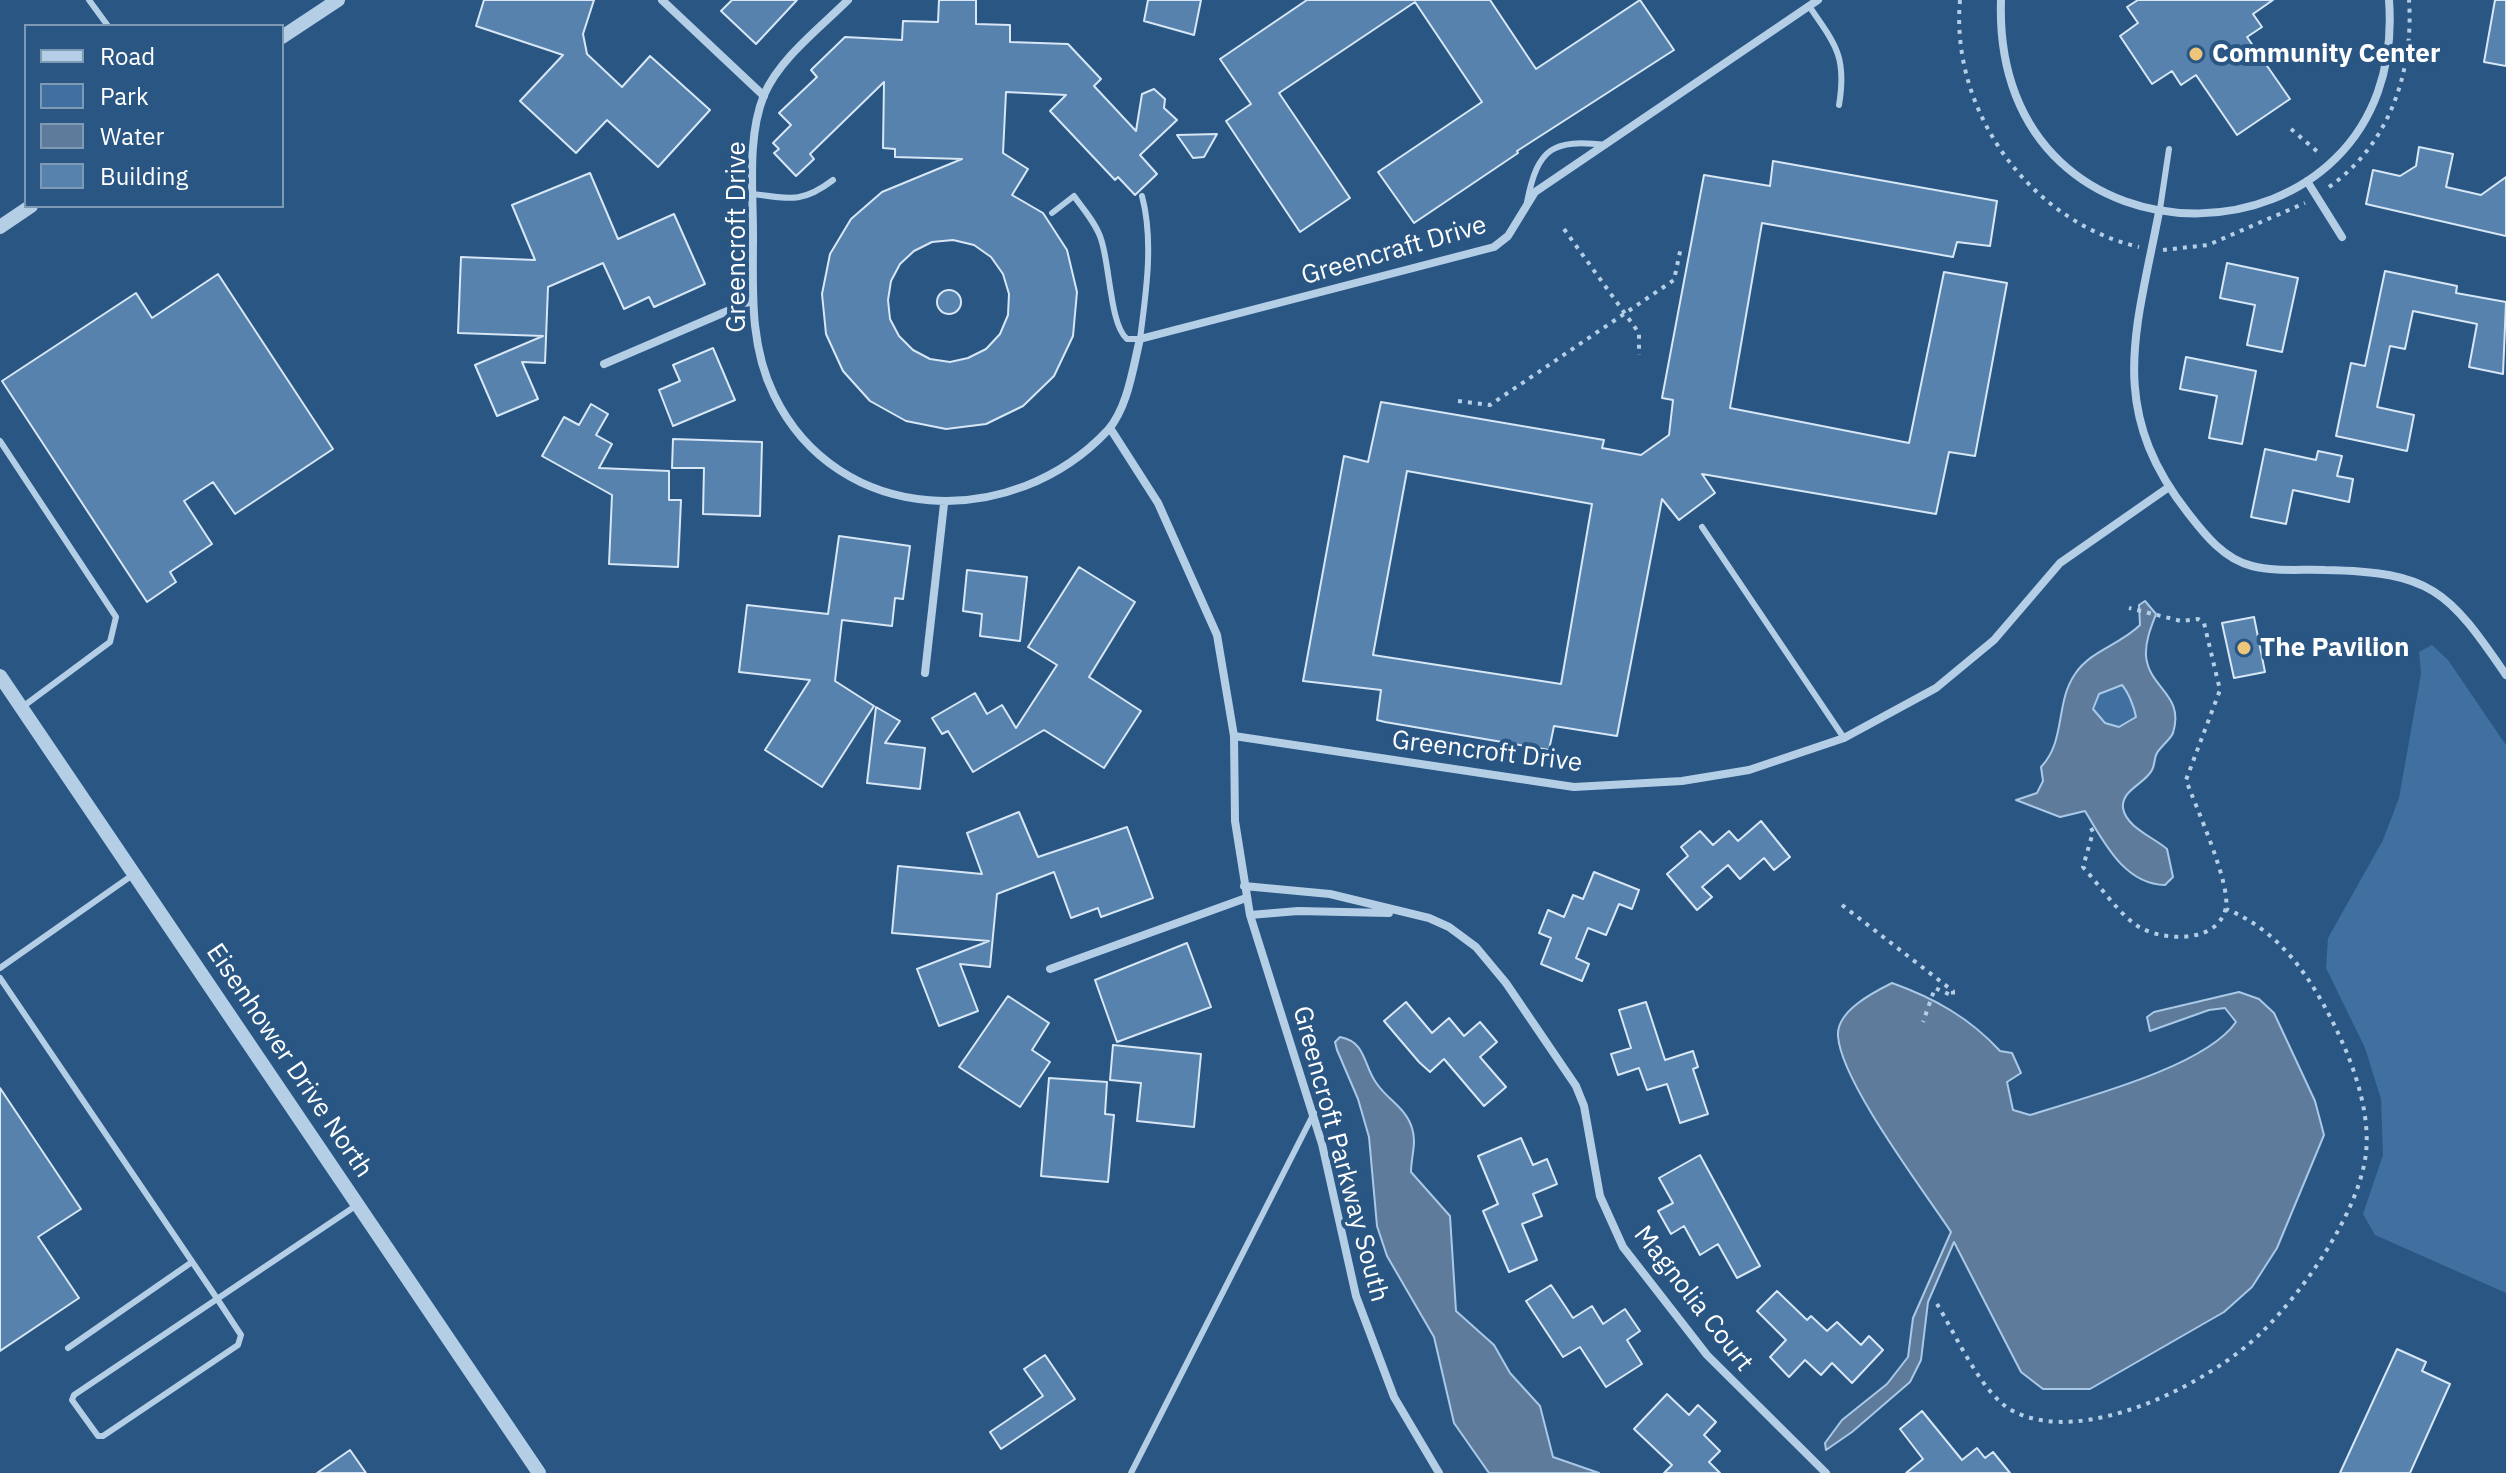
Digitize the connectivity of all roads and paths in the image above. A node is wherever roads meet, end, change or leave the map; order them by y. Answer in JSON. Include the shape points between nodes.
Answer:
{"nodes":[{"id":1,"x":89,"y":0,"type":"edge"},
{"id":2,"x":338,"y":0,"type":"edge"},
{"id":3,"x":662,"y":0,"type":"edge"},
{"id":4,"x":848,"y":0,"type":"edge"},
{"id":5,"x":1818,"y":0,"type":"edge"},
{"id":6,"x":2001,"y":0,"type":"edge"},
{"id":7,"x":2389,"y":0,"type":"edge"},
{"id":8,"x":1809,"y":6,"type":"junction"},
{"id":9,"x":107,"y":24,"type":"edge"},
{"id":10,"x":284,"y":36,"type":"edge"},
{"id":11,"x":764,"y":96,"type":"junction"},
{"id":12,"x":1839,"y":105,"type":"dead end"},
{"id":13,"x":1606,"y":145,"type":"junction"},
{"id":14,"x":2169,"y":149,"type":"dead end"},
{"id":15,"x":833,"y":180,"type":"dead end"},
{"id":16,"x":2307,"y":181,"type":"junction"},
{"id":17,"x":753,"y":194,"type":"junction"},
{"id":18,"x":1142,"y":196,"type":"dead end"},
{"id":19,"x":1526,"y":204,"type":"junction"},
{"id":20,"x":28,"y":208,"type":"edge"},
{"id":21,"x":2159,"y":212,"type":"junction"},
{"id":22,"x":1052,"y":213,"type":"dead end"},
{"id":23,"x":0,"y":227,"type":"edge"},
{"id":24,"x":1564,"y":229,"type":"dead end"},
{"id":25,"x":2342,"y":237,"type":"dead end"},
{"id":26,"x":1681,"y":247,"type":"dead end"},
{"id":27,"x":753,"y":300,"type":"junction"},
{"id":28,"x":1626,"y":313,"type":"junction"},
{"id":29,"x":1140,"y":339,"type":"junction"},
{"id":30,"x":1639,"y":355,"type":"dead end"},
{"id":31,"x":604,"y":364,"type":"dead end"},
{"id":32,"x":1458,"y":401,"type":"dead end"},
{"id":33,"x":1110,"y":428,"type":"junction"},
{"id":34,"x":0,"y":441,"type":"edge"},
{"id":35,"x":2169,"y":487,"type":"junction"},
{"id":36,"x":944,"y":504,"type":"junction"},
{"id":37,"x":1702,"y":527,"type":"dead end"},
{"id":38,"x":2129,"y":608,"type":"dead end"},
{"id":39,"x":925,"y":673,"type":"dead end"},
{"id":40,"x":2506,"y":675,"type":"edge"},
{"id":41,"x":0,"y":676,"type":"edge"},
{"id":42,"x":21,"y":708,"type":"junction"},
{"id":43,"x":1234,"y":736,"type":"junction"},
{"id":44,"x":1844,"y":738,"type":"junction"},
{"id":45,"x":2091,"y":828,"type":"dead end"},
{"id":46,"x":134,"y":874,"type":"junction"},
{"id":47,"x":1244,"y":886,"type":"junction"},
{"id":48,"x":1246,"y":898,"type":"junction"},
{"id":49,"x":1842,"y":905,"type":"dead end"},
{"id":50,"x":2226,"y":909,"type":"junction"},
{"id":51,"x":1402,"y":914,"type":"junction"},
{"id":52,"x":1250,"y":915,"type":"junction"},
{"id":53,"x":0,"y":968,"type":"edge"},
{"id":54,"x":1050,"y":969,"type":"dead end"},
{"id":55,"x":0,"y":978,"type":"edge"},
{"id":56,"x":1923,"y":1022,"type":"dead end"},
{"id":57,"x":1314,"y":1113,"type":"junction"},
{"id":58,"x":357,"y":1205,"type":"junction"},
{"id":59,"x":192,"y":1262,"type":"junction"},
{"id":60,"x":216,"y":1297,"type":"junction"},
{"id":61,"x":1937,"y":1304,"type":"dead end"},
{"id":62,"x":68,"y":1348,"type":"dead end"},
{"id":63,"x":1825,"y":1472,"type":"edge"},
{"id":64,"x":539,"y":1473,"type":"edge"},
{"id":65,"x":1131,"y":1473,"type":"edge"},
{"id":66,"x":1439,"y":1473,"type":"edge"}],
"edges":[{"from":1,"to":9,"type":"lane"},
{"from":2,"to":10,"type":"street"},
{"from":3,"to":11,"type":"street"},
{"from":4,"to":11,"type":"street","name":"Greencroft Drive","via":[[786,64]]},
{"from":5,"to":8,"type":"street","name":"Greencraft Drive"},
{"from":6,"to":21,"type":"street","via":[[2003,56],[2012,86],[2042,141],[2108,195]]},
{"from":7,"to":16,"type":"street","via":[[2386,65],[2373,103],[2353,137]]},
{"from":8,"to":12,"type":"lane","via":[[1840,59],[1844,74]]},
{"from":8,"to":13,"type":"street","name":"Greencraft Drive"},
{"from":11,"to":17,"type":"street","name":"Greencroft Drive","via":[[755,134]]},
{"from":13,"to":19,"type":"street","name":"Greencraft Drive","via":[[1535,192]]},
{"from":13,"to":19,"type":"lane","via":[[1577,141],[1552,148],[1535,171]]},
{"from":14,"to":21,"type":"lane"},
{"from":15,"to":17,"type":"lane","via":[[801,199]]},
{"from":16,"to":21,"type":"street","via":[[2236,212]]},
{"from":16,"to":25,"type":"street"},
{"from":17,"to":27,"type":"street","name":"Greencroft Drive"},
{"from":18,"to":29,"type":"lane","via":[[1147,249]]},
{"from":19,"to":29,"type":"street","name":"Greencraft Drive","via":[[1508,236],[1476,254]]},
{"from":20,"to":23,"type":"street"},
{"from":21,"to":35,"type":"street","via":[[2132,374],[2141,431]]},
{"from":22,"to":29,"type":"lane","via":[[1074,196],[1099,234],[1110,268],[1114,321],[1127,339]]},
{"from":24,"to":28,"type":"path"},
{"from":26,"to":28,"type":"path","via":[[1674,280]]},
{"from":27,"to":31,"type":"street"},
{"from":27,"to":36,"type":"street","name":"Greencroft Drive","via":[[755,341],[764,372],[788,420],[809,444],[861,481],[892,494]]},
{"from":28,"to":30,"type":"path","via":[[1639,333]]},
{"from":28,"to":32,"type":"path","via":[[1490,405]]},
{"from":29,"to":33,"type":"street","name":"Greencroft Drive","via":[[1129,386]]},
{"from":33,"to":36,"type":"street","name":"Greencroft Drive","via":[[1029,483]]},
{"from":33,"to":43,"type":"street","via":[[1158,503],[1202,596],[1217,635]]},
{"from":34,"to":42,"type":"lane","via":[[116,617],[110,642]]},
{"from":35,"to":40,"type":"street","via":[[2203,533],[2236,560],[2266,569],[2387,573],[2434,588],[2465,617]]},
{"from":35,"to":44,"type":"street","name":"Greencroft Drive","via":[[2060,563],[1966,667]]},
{"from":36,"to":39,"type":"street"},
{"from":37,"to":44,"type":"lane"},
{"from":38,"to":50,"type":"path","via":[[2204,623],[2220,690],[2186,780],[2225,889]]},
{"from":41,"to":42,"type":"street","name":"Eisenhower Drive North"},
{"from":42,"to":46,"type":"street","name":"Eisenhower Drive North"},
{"from":43,"to":44,"type":"street","name":"Greencroft Drive","via":[[1574,787],[1682,781],[1749,770]]},
{"from":43,"to":47,"type":"street","name":"Greencroft Parkway South","via":[[1235,821]]},
{"from":45,"to":50,"type":"path","via":[[2083,867],[2134,924],[2202,936]]},
{"from":46,"to":53,"type":"lane"},
{"from":46,"to":58,"type":"street","name":"Eisenhower Drive North"},
{"from":47,"to":48,"type":"street","name":"Greencroft Parkway South"},
{"from":47,"to":51,"type":"street","name":"Magnolia Court","via":[[1330,894]]},
{"from":48,"to":52,"type":"street","name":"Greencroft Parkway South"},
{"from":48,"to":54,"type":"street"},
{"from":49,"to":56,"type":"path","via":[[1953,991],[1953,996],[1935,988]]},
{"from":50,"to":61,"type":"path","via":[[2274,937],[2317,994],[2354,1074],[2366,1152],[2358,1186],[2310,1273],[2268,1326],[2229,1359],[2145,1404],[2082,1421],[2024,1416],[2002,1403]]},
{"from":51,"to":52,"type":"street","name":"Magnolia Court"},
{"from":51,"to":63,"type":"street","name":"Magnolia Court","via":[[1429,918],[1460,934],[1506,983],[1576,1086],[1600,1196],[1623,1247],[1707,1355]]},
{"from":52,"to":57,"type":"street","name":"Greencroft Parkway South"},
{"from":55,"to":59,"type":"lane"},
{"from":57,"to":65,"type":"lane"},
{"from":57,"to":66,"type":"street","name":"Greencroft Parkway South","via":[[1370,1338],[1394,1397]]},
{"from":58,"to":60,"type":"lane"},
{"from":58,"to":64,"type":"street","name":"Eisenhower Drive North"},
{"from":59,"to":60,"type":"lane"},
{"from":59,"to":62,"type":"lane"},
{"from":60,"to":60,"type":"lane","via":[[241,1335],[238,1345],[98,1436],[72,1400],[74,1395]]}]}
